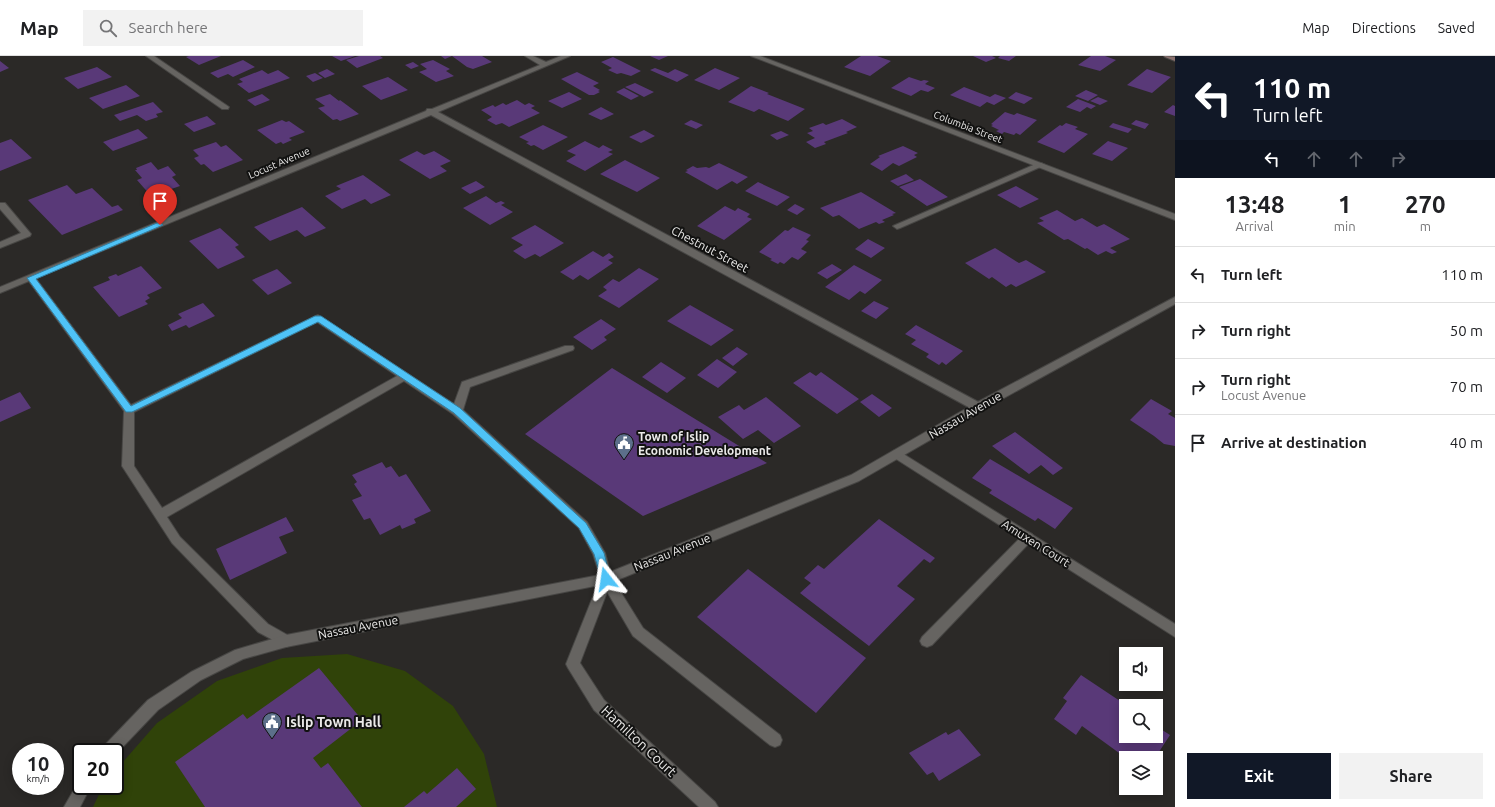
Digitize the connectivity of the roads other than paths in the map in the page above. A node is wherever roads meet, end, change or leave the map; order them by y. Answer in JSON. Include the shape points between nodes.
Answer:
{"nodes":[{"id":1,"x":149,"y":56,"type":"edge"},
{"id":2,"x":528,"y":56,"type":"edge"},
{"id":3,"x":567,"y":56,"type":"edge"},
{"id":4,"x":754,"y":56,"type":"edge"},
{"id":5,"x":1167,"y":56,"type":"edge"},
{"id":6,"x":1175,"y":59,"type":"edge"},
{"id":7,"x":546,"y":65,"type":"junction"},
{"id":8,"x":225,"y":107,"type":"dead end"},
{"id":9,"x":430,"y":111,"type":"junction"},
{"id":10,"x":1041,"y":166,"type":"junction"},
{"id":11,"x":0,"y":206,"type":"edge"},
{"id":12,"x":1175,"y":216,"type":"edge"},
{"id":13,"x":896,"y":226,"type":"dead end"},
{"id":14,"x":0,"y":245,"type":"edge"},
{"id":15,"x":31,"y":278,"type":"junction"},
{"id":16,"x":0,"y":290,"type":"edge"},
{"id":17,"x":1175,"y":300,"type":"edge"},
{"id":18,"x":569,"y":348,"type":"dead end"},
{"id":19,"x":404,"y":376,"type":"junction"},
{"id":20,"x":978,"y":407,"type":"junction"},
{"id":21,"x":129,"y":410,"type":"junction"},
{"id":22,"x":457,"y":411,"type":"junction"},
{"id":23,"x":897,"y":454,"type":"junction"},
{"id":24,"x":160,"y":515,"type":"junction"},
{"id":25,"x":1028,"y":537,"type":"junction"},
{"id":26,"x":606,"y":579,"type":"junction"},
{"id":27,"x":1175,"y":631,"type":"edge"},
{"id":28,"x":286,"y":641,"type":"junction"},
{"id":29,"x":928,"y":641,"type":"dead end"},
{"id":30,"x":775,"y":740,"type":"dead end"},
{"id":31,"x":117,"y":743,"type":"edge"},
{"id":32,"x":79,"y":795,"type":"edge"},
{"id":33,"x":72,"y":807,"type":"edge"},
{"id":34,"x":710,"y":807,"type":"edge"}],
"edges":[{"from":1,"to":8,"type":"street"},
{"from":2,"to":7,"type":"street"},
{"from":3,"to":7,"type":"street","name":"Locust Avenue"},
{"from":4,"to":10,"type":"street","name":"Columbia Street"},
{"from":5,"to":6,"type":"main road"},
{"from":7,"to":9,"type":"street","name":"Locust Avenue"},
{"from":9,"to":15,"type":"street","name":"Locust Avenue"},
{"from":9,"to":20,"type":"street","name":"Chestnut Street"},
{"from":10,"to":12,"type":"street","name":"Columbia Street"},
{"from":10,"to":13,"type":"street"},
{"from":11,"to":14,"type":"street","via":[[2,205],[27,234]]},
{"from":15,"to":16,"type":"street","name":"Locust Avenue"},
{"from":15,"to":21,"type":"street"},
{"from":17,"to":20,"type":"street","name":"Nassau Avenue"},
{"from":18,"to":22,"type":"street","via":[[466,385]]},
{"from":19,"to":21,"type":"street","via":[[318,318]]},
{"from":19,"to":22,"type":"street"},
{"from":19,"to":24,"type":"street"},
{"from":20,"to":23,"type":"street","name":"Nassau Avenue"},
{"from":21,"to":24,"type":"street","via":[[128,466]]},
{"from":22,"to":26,"type":"street","via":[[583,525],[599,553]]},
{"from":23,"to":25,"type":"street","name":"Amuxen Court"},
{"from":23,"to":26,"type":"street","name":"Nassau Avenue","via":[[855,478]]},
{"from":24,"to":28,"type":"street","via":[[176,540],[254,619],[263,628]]},
{"from":25,"to":27,"type":"street","name":"Amuxen Court"},
{"from":25,"to":29,"type":"street"},
{"from":26,"to":28,"type":"street","name":"Nassau Avenue"},
{"from":26,"to":30,"type":"street","via":[[638,632]]},
{"from":26,"to":34,"type":"street","name":"Hamilton Court","via":[[573,664],[599,705]]},
{"from":28,"to":31,"type":"street","name":"Nassau Avenue","via":[[240,654],[196,676],[153,705]]},
{"from":32,"to":33,"type":"street"}]}
